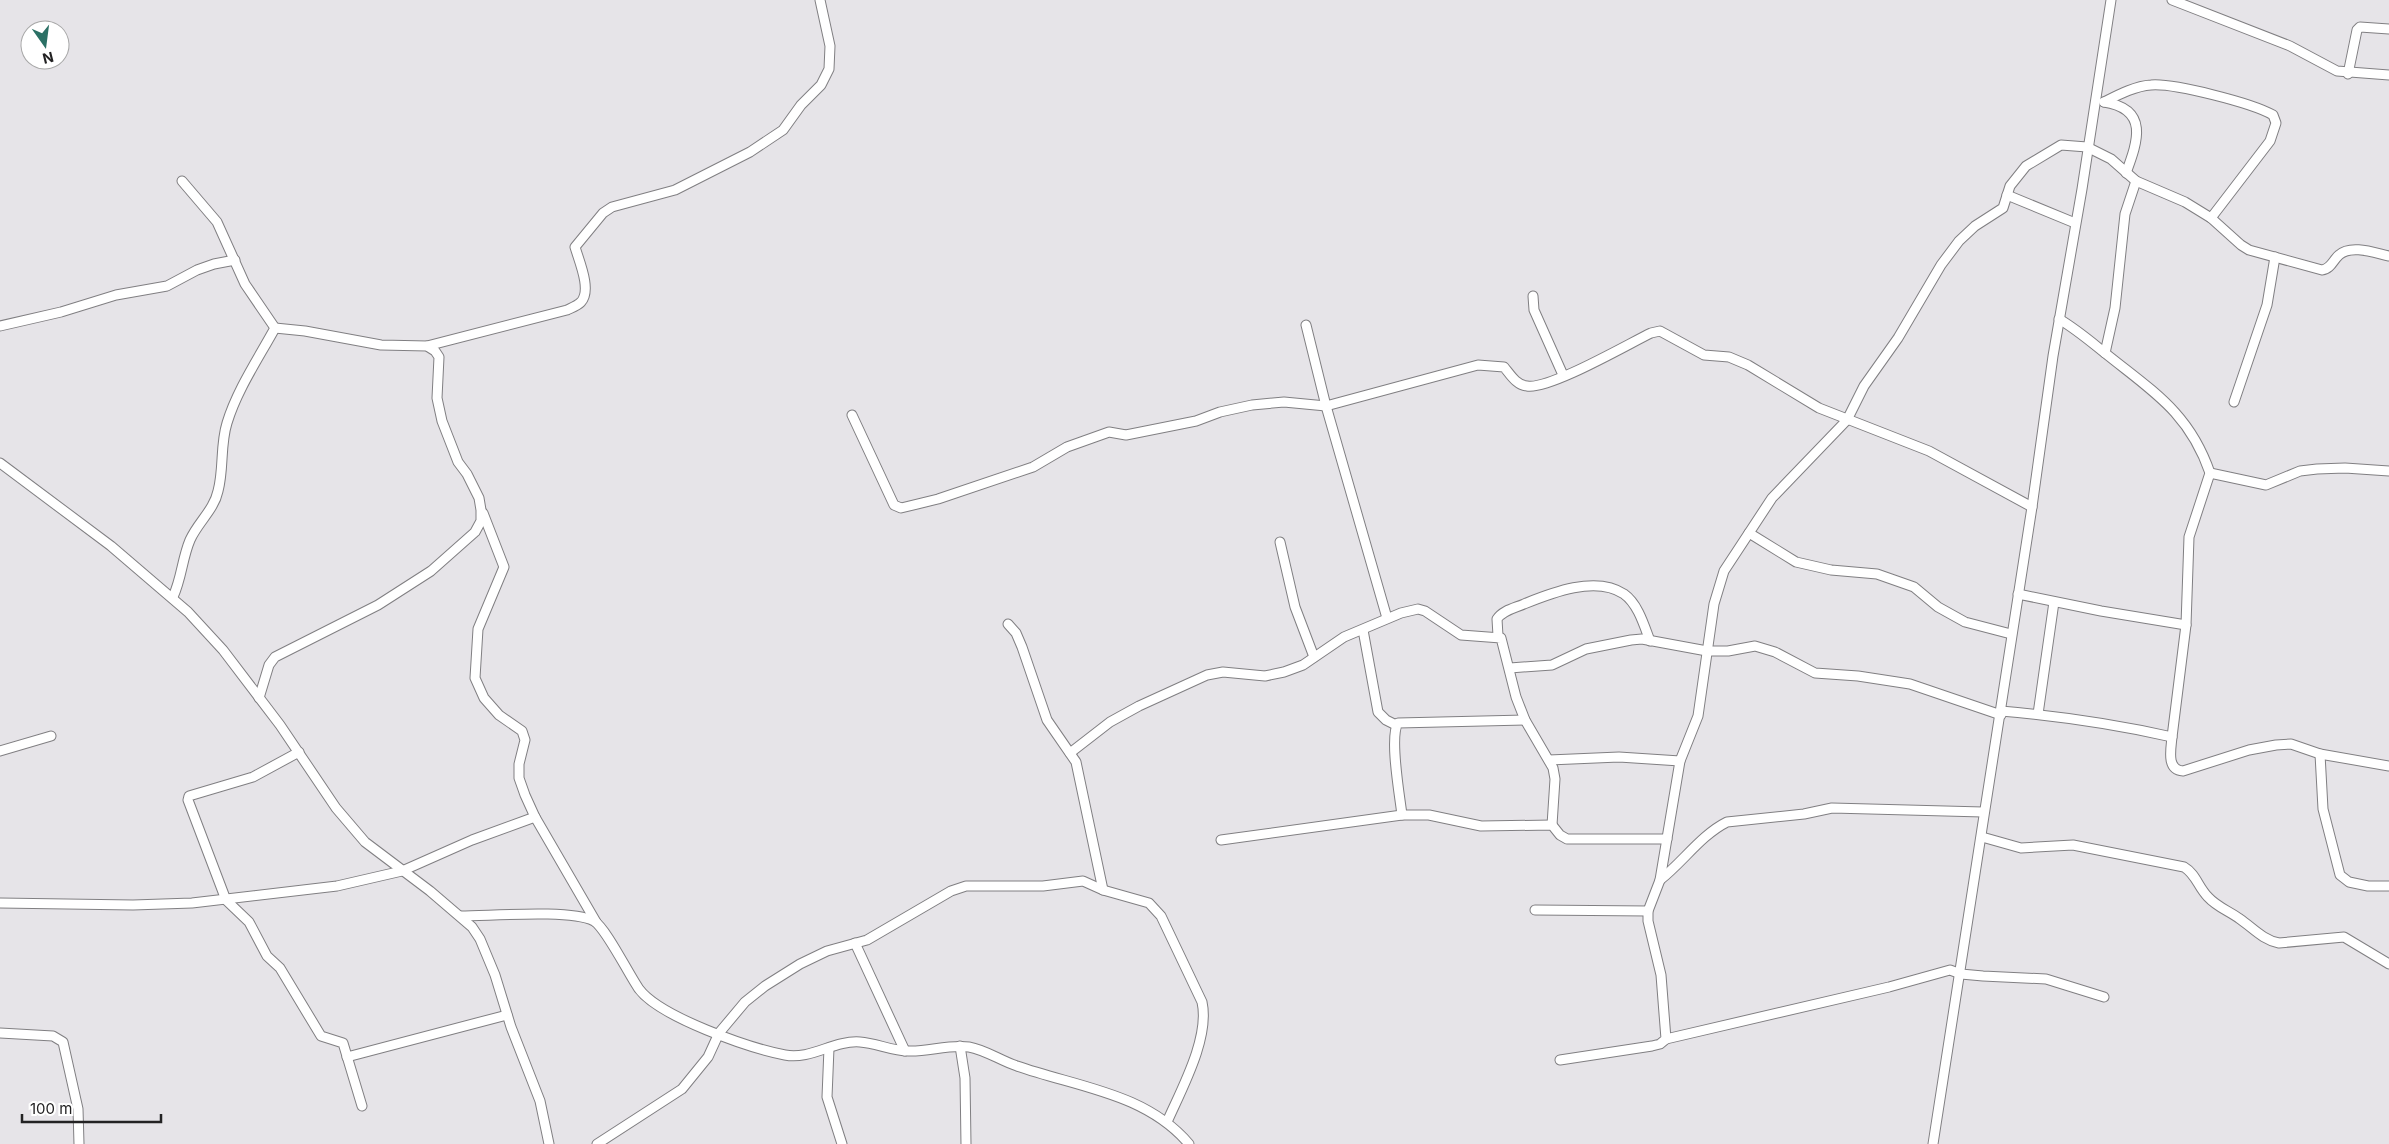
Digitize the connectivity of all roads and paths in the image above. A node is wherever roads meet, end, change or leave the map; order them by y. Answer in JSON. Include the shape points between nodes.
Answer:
{"nodes":[{"id":1,"x":820,"y":0,"type":"edge"},
{"id":2,"x":2172,"y":0,"type":"edge"},
{"id":3,"x":2107,"y":1,"type":"edge"},
{"id":4,"x":2389,"y":28,"type":"edge"},
{"id":5,"x":2348,"y":74,"type":"junction"},
{"id":6,"x":2389,"y":75,"type":"edge"},
{"id":7,"x":2094,"y":100,"type":"junction"},
{"id":8,"x":2104,"y":102,"type":"junction"},
{"id":9,"x":2087,"y":147,"type":"junction"},
{"id":10,"x":2126,"y":173,"type":"junction"},
{"id":11,"x":182,"y":181,"type":"dead end"},
{"id":12,"x":2136,"y":181,"type":"junction"},
{"id":13,"x":2007,"y":195,"type":"junction"},
{"id":14,"x":2211,"y":218,"type":"junction"},
{"id":15,"x":2075,"y":223,"type":"junction"},
{"id":16,"x":2389,"y":256,"type":"edge"},
{"id":17,"x":2275,"y":257,"type":"junction"},
{"id":18,"x":235,"y":260,"type":"junction"},
{"id":19,"x":1533,"y":296,"type":"dead end"},
{"id":20,"x":2059,"y":319,"type":"junction"},
{"id":21,"x":1306,"y":325,"type":"dead end"},
{"id":22,"x":0,"y":326,"type":"edge"},
{"id":23,"x":275,"y":328,"type":"junction"},
{"id":24,"x":427,"y":346,"type":"junction"},
{"id":25,"x":2105,"y":353,"type":"junction"},
{"id":26,"x":1563,"y":375,"type":"junction"},
{"id":27,"x":2234,"y":402,"type":"dead end"},
{"id":28,"x":1326,"y":406,"type":"junction"},
{"id":29,"x":852,"y":416,"type":"dead end"},
{"id":30,"x":1846,"y":420,"type":"junction"},
{"id":31,"x":0,"y":463,"type":"edge"},
{"id":32,"x":2389,"y":471,"type":"edge"},
{"id":33,"x":2210,"y":473,"type":"junction"},
{"id":34,"x":2032,"y":506,"type":"junction"},
{"id":35,"x":481,"y":510,"type":"junction"},
{"id":36,"x":1749,"y":534,"type":"junction"},
{"id":37,"x":1280,"y":542,"type":"dead end"},
{"id":38,"x":2018,"y":594,"type":"junction"},
{"id":39,"x":173,"y":597,"type":"junction"},
{"id":40,"x":2054,"y":602,"type":"junction"},
{"id":41,"x":1387,"y":618,"type":"junction"},
{"id":42,"x":1008,"y":624,"type":"dead end"},
{"id":43,"x":2186,"y":625,"type":"junction"},
{"id":44,"x":1363,"y":630,"type":"junction"},
{"id":45,"x":2011,"y":634,"type":"junction"},
{"id":46,"x":1498,"y":636,"type":"junction"},
{"id":47,"x":1650,"y":641,"type":"junction"},
{"id":48,"x":1707,"y":651,"type":"junction"},
{"id":49,"x":1314,"y":657,"type":"junction"},
{"id":50,"x":1510,"y":668,"type":"junction"},
{"id":51,"x":258,"y":698,"type":"junction"},
{"id":52,"x":2001,"y":713,"type":"junction"},
{"id":53,"x":2038,"y":714,"type":"junction"},
{"id":54,"x":1525,"y":720,"type":"junction"},
{"id":55,"x":1396,"y":726,"type":"junction"},
{"id":56,"x":52,"y":736,"type":"dead end"},
{"id":57,"x":2172,"y":737,"type":"junction"},
{"id":58,"x":0,"y":751,"type":"edge"},
{"id":59,"x":299,"y":752,"type":"junction"},
{"id":60,"x":1070,"y":753,"type":"junction"},
{"id":61,"x":2320,"y":754,"type":"junction"},
{"id":62,"x":1549,"y":760,"type":"junction"},
{"id":63,"x":1680,"y":761,"type":"junction"},
{"id":64,"x":2389,"y":766,"type":"edge"},
{"id":65,"x":1983,"y":812,"type":"junction"},
{"id":66,"x":1402,"y":815,"type":"junction"},
{"id":67,"x":535,"y":817,"type":"junction"},
{"id":68,"x":1552,"y":825,"type":"junction"},
{"id":69,"x":1982,"y":837,"type":"junction"},
{"id":70,"x":1667,"y":839,"type":"junction"},
{"id":71,"x":1221,"y":840,"type":"dead end"},
{"id":72,"x":402,"y":871,"type":"junction"},
{"id":73,"x":1660,"y":880,"type":"junction"},
{"id":74,"x":2389,"y":886,"type":"edge"},
{"id":75,"x":1104,"y":890,"type":"junction"},
{"id":76,"x":226,"y":900,"type":"junction"},
{"id":77,"x":0,"y":903,"type":"edge"},
{"id":78,"x":1535,"y":910,"type":"dead end"},
{"id":79,"x":1648,"y":910,"type":"junction"},
{"id":80,"x":461,"y":916,"type":"junction"},
{"id":81,"x":596,"y":922,"type":"junction"},
{"id":82,"x":854,"y":943,"type":"junction"},
{"id":83,"x":2389,"y":964,"type":"edge"},
{"id":84,"x":1961,"y":974,"type":"junction"},
{"id":85,"x":2104,"y":997,"type":"dead end"},
{"id":86,"x":507,"y":1015,"type":"junction"},
{"id":87,"x":0,"y":1033,"type":"edge"},
{"id":88,"x":719,"y":1033,"type":"junction"},
{"id":89,"x":1666,"y":1039,"type":"junction"},
{"id":90,"x":960,"y":1046,"type":"junction"},
{"id":91,"x":829,"y":1048,"type":"junction"},
{"id":92,"x":905,"y":1052,"type":"junction"},
{"id":93,"x":347,"y":1057,"type":"junction"},
{"id":94,"x":1560,"y":1060,"type":"dead end"},
{"id":95,"x":362,"y":1106,"type":"dead end"},
{"id":96,"x":1167,"y":1122,"type":"junction"},
{"id":97,"x":79,"y":1144,"type":"edge"},
{"id":98,"x":549,"y":1144,"type":"edge"},
{"id":99,"x":597,"y":1144,"type":"edge"},
{"id":100,"x":842,"y":1144,"type":"edge"},
{"id":101,"x":966,"y":1144,"type":"edge"},
{"id":102,"x":1188,"y":1144,"type":"edge"},
{"id":103,"x":1933,"y":1144,"type":"edge"}],
"edges":[{"from":1,"to":24,"type":"street","via":[[830,46],[829,70],[821,85],[783,130],[756,149],[675,190],[612,207],[603,213],[575,247],[584,281],[584,298],[580,304]]},
{"from":2,"to":5,"type":"street","via":[[2280,42]]},
{"from":3,"to":7,"type":"street"},
{"from":4,"to":5,"type":"street","via":[[2360,27],[2357,30]]},
{"from":5,"to":6,"type":"street"},
{"from":7,"to":8,"type":"street"},
{"from":7,"to":9,"type":"street"},
{"from":8,"to":10,"type":"street","via":[[2125,110],[2136,120],[2134,150]]},
{"from":8,"to":14,"type":"street","via":[[2149,84],[2165,84],[2234,100],[2273,114],[2276,123],[2270,140]]},
{"from":9,"to":10,"type":"street","via":[[2111,159]]},
{"from":9,"to":13,"type":"street","via":[[2070,144],[2052,149],[2016,176]]},
{"from":9,"to":15,"type":"street"},
{"from":10,"to":12,"type":"street"},
{"from":11,"to":18,"type":"street","via":[[216,222]]},
{"from":12,"to":14,"type":"street","via":[[2185,202]]},
{"from":12,"to":25,"type":"street","via":[[2125,214],[2115,308]]},
{"from":13,"to":15,"type":"street"},
{"from":13,"to":30,"type":"street","via":[[2001,211],[1975,226],[1941,265]]},
{"from":14,"to":17,"type":"street","via":[[2243,247]]},
{"from":15,"to":20,"type":"street"},
{"from":16,"to":17,"type":"street","via":[[2350,250],[2340,254],[2322,270]]},
{"from":17,"to":27,"type":"street","via":[[2266,305]]},
{"from":18,"to":22,"type":"street","via":[[197,270],[167,286],[116,295]]},
{"from":18,"to":23,"type":"street","via":[[245,284]]},
{"from":19,"to":26,"type":"street","via":[[1534,310]]},
{"from":20,"to":25,"type":"street","via":[[2079,330]]},
{"from":20,"to":34,"type":"street"},
{"from":21,"to":28,"type":"street"},
{"from":23,"to":24,"type":"street","via":[[381,345]]},
{"from":23,"to":39,"type":"street","via":[[252,366],[226,424],[218,494],[191,538]]},
{"from":24,"to":35,"type":"street","via":[[439,357],[437,398],[442,421],[458,462],[479,498]]},
{"from":25,"to":33,"type":"street","via":[[2177,412],[2207,462]]},
{"from":26,"to":28,"type":"street","via":[[1533,387],[1517,382],[1504,367],[1478,365]]},
{"from":26,"to":30,"type":"street","via":[[1660,331],[1704,355],[1729,357],[1748,366],[1819,408]]},
{"from":28,"to":29,"type":"street","via":[[1276,402],[1126,435],[1109,432],[1067,447],[1033,467],[901,508],[894,505]]},
{"from":28,"to":41,"type":"street"},
{"from":30,"to":34,"type":"street","via":[[1929,451]]},
{"from":30,"to":36,"type":"street","via":[[1772,498]]},
{"from":31,"to":39,"type":"street"},
{"from":32,"to":33,"type":"street","via":[[2317,469],[2300,471],[2266,485]]},
{"from":33,"to":43,"type":"street","via":[[2189,537]]},
{"from":34,"to":38,"type":"street"},
{"from":35,"to":51,"type":"street","via":[[481,521],[475,532],[431,571],[378,605],[275,657]]},
{"from":35,"to":67,"type":"street","via":[[504,567],[478,629],[475,678],[484,698],[522,731],[525,740],[519,778]]},
{"from":36,"to":45,"type":"street","via":[[1796,562],[1831,570],[1877,574],[1914,587],[1938,607],[1965,622]]},
{"from":36,"to":48,"type":"street","via":[[1724,571],[1714,604]]},
{"from":37,"to":49,"type":"street","via":[[1295,607]]},
{"from":38,"to":40,"type":"street"},
{"from":38,"to":45,"type":"street"},
{"from":39,"to":51,"type":"street","via":[[223,650]]},
{"from":40,"to":43,"type":"street"},
{"from":40,"to":53,"type":"street"},
{"from":41,"to":44,"type":"street"},
{"from":41,"to":46,"type":"street","via":[[1426,611],[1461,635]]},
{"from":42,"to":60,"type":"street","via":[[1022,647],[1047,720]]},
{"from":43,"to":57,"type":"street"},
{"from":44,"to":49,"type":"street"},
{"from":44,"to":55,"type":"street","via":[[1378,712]]},
{"from":45,"to":52,"type":"street"},
{"from":46,"to":47,"type":"street","via":[[1497,619],[1504,612],[1559,590],[1600,587],[1616,590],[1631,601]]},
{"from":46,"to":50,"type":"street","via":[[1504,644]]},
{"from":47,"to":48,"type":"street"},
{"from":47,"to":50,"type":"street","via":[[1631,640],[1586,649],[1552,665]]},
{"from":48,"to":52,"type":"street","via":[[1754,646],[1764,648],[1815,673],[1910,684]]},
{"from":48,"to":63,"type":"street","via":[[1698,716]]},
{"from":49,"to":60,"type":"street","via":[[1290,670],[1264,676],[1223,672],[1206,675],[1110,722]]},
{"from":50,"to":54,"type":"street"},
{"from":51,"to":59,"type":"street"},
{"from":52,"to":53,"type":"street"},
{"from":52,"to":65,"type":"street"},
{"from":53,"to":57,"type":"street"},
{"from":54,"to":55,"type":"street","via":[[1402,721]]},
{"from":54,"to":62,"type":"street"},
{"from":55,"to":66,"type":"street","via":[[1395,754]]},
{"from":56,"to":58,"type":"street"},
{"from":57,"to":61,"type":"street","via":[[2170,761],[2179,771],[2276,745],[2291,744]]},
{"from":59,"to":72,"type":"street","via":[[336,808],[365,842]]},
{"from":59,"to":76,"type":"street","via":[[253,777],[187,797]]},
{"from":60,"to":75,"type":"street","via":[[1079,770]]},
{"from":61,"to":64,"type":"street"},
{"from":61,"to":74,"type":"street","via":[[2324,809],[2340,875],[2349,882]]},
{"from":62,"to":63,"type":"street","via":[[1619,756]]},
{"from":62,"to":68,"type":"street","via":[[1555,779]]},
{"from":63,"to":70,"type":"street"},
{"from":65,"to":69,"type":"street"},
{"from":65,"to":73,"type":"street","via":[[1832,808],[1727,822],[1716,828]]},
{"from":66,"to":68,"type":"street","via":[[1429,815],[1481,826]]},
{"from":66,"to":71,"type":"street"},
{"from":67,"to":72,"type":"street"},
{"from":67,"to":81,"type":"street"},
{"from":68,"to":70,"type":"street","via":[[1567,839]]},
{"from":69,"to":83,"type":"street","via":[[2021,848],[2073,845],[2184,867],[2215,904],[2270,941],[2344,937]]},
{"from":69,"to":84,"type":"street"},
{"from":70,"to":73,"type":"street"},
{"from":72,"to":76,"type":"street","via":[[337,886]]},
{"from":72,"to":80,"type":"street"},
{"from":73,"to":79,"type":"street"},
{"from":75,"to":82,"type":"street","via":[[1083,881],[1044,886],[966,886],[951,891],[867,940]]},
{"from":75,"to":96,"type":"street","via":[[1140,899],[1155,907],[1202,1002],[1204,1019],[1199,1042]]},
{"from":76,"to":77,"type":"street","via":[[133,904]]},
{"from":76,"to":93,"type":"street","via":[[249,922],[267,956],[280,968],[321,1036],[341,1042]]},
{"from":78,"to":79,"type":"street"},
{"from":79,"to":89,"type":"street","via":[[1661,974]]},
{"from":80,"to":81,"type":"street","via":[[563,915]]},
{"from":80,"to":86,"type":"street","via":[[480,939],[489,957]]},
{"from":81,"to":88,"type":"street","via":[[649,1000],[666,1011]]},
{"from":82,"to":88,"type":"street","via":[[826,951],[765,986],[745,1002]]},
{"from":82,"to":92,"type":"street"},
{"from":84,"to":85,"type":"street","via":[[2046,979]]},
{"from":84,"to":89,"type":"street","via":[[1950,970]]},
{"from":84,"to":103,"type":"street"},
{"from":86,"to":93,"type":"street"},
{"from":86,"to":98,"type":"street","via":[[540,1101]]},
{"from":87,"to":97,"type":"street","via":[[53,1036],[63,1042],[78,1109]]},
{"from":88,"to":91,"type":"street","via":[[744,1045],[788,1056]]},
{"from":88,"to":99,"type":"street","via":[[708,1057],[682,1090]]},
{"from":89,"to":94,"type":"street","via":[[1652,1046]]},
{"from":90,"to":92,"type":"street"},
{"from":90,"to":96,"type":"street","via":[[979,1049],[1018,1066],[1124,1098]]},
{"from":90,"to":101,"type":"street","via":[[965,1071]]},
{"from":91,"to":92,"type":"street","via":[[858,1042]]},
{"from":91,"to":100,"type":"street","via":[[827,1097]]},
{"from":93,"to":95,"type":"street"},
{"from":96,"to":102,"type":"street"}]}
